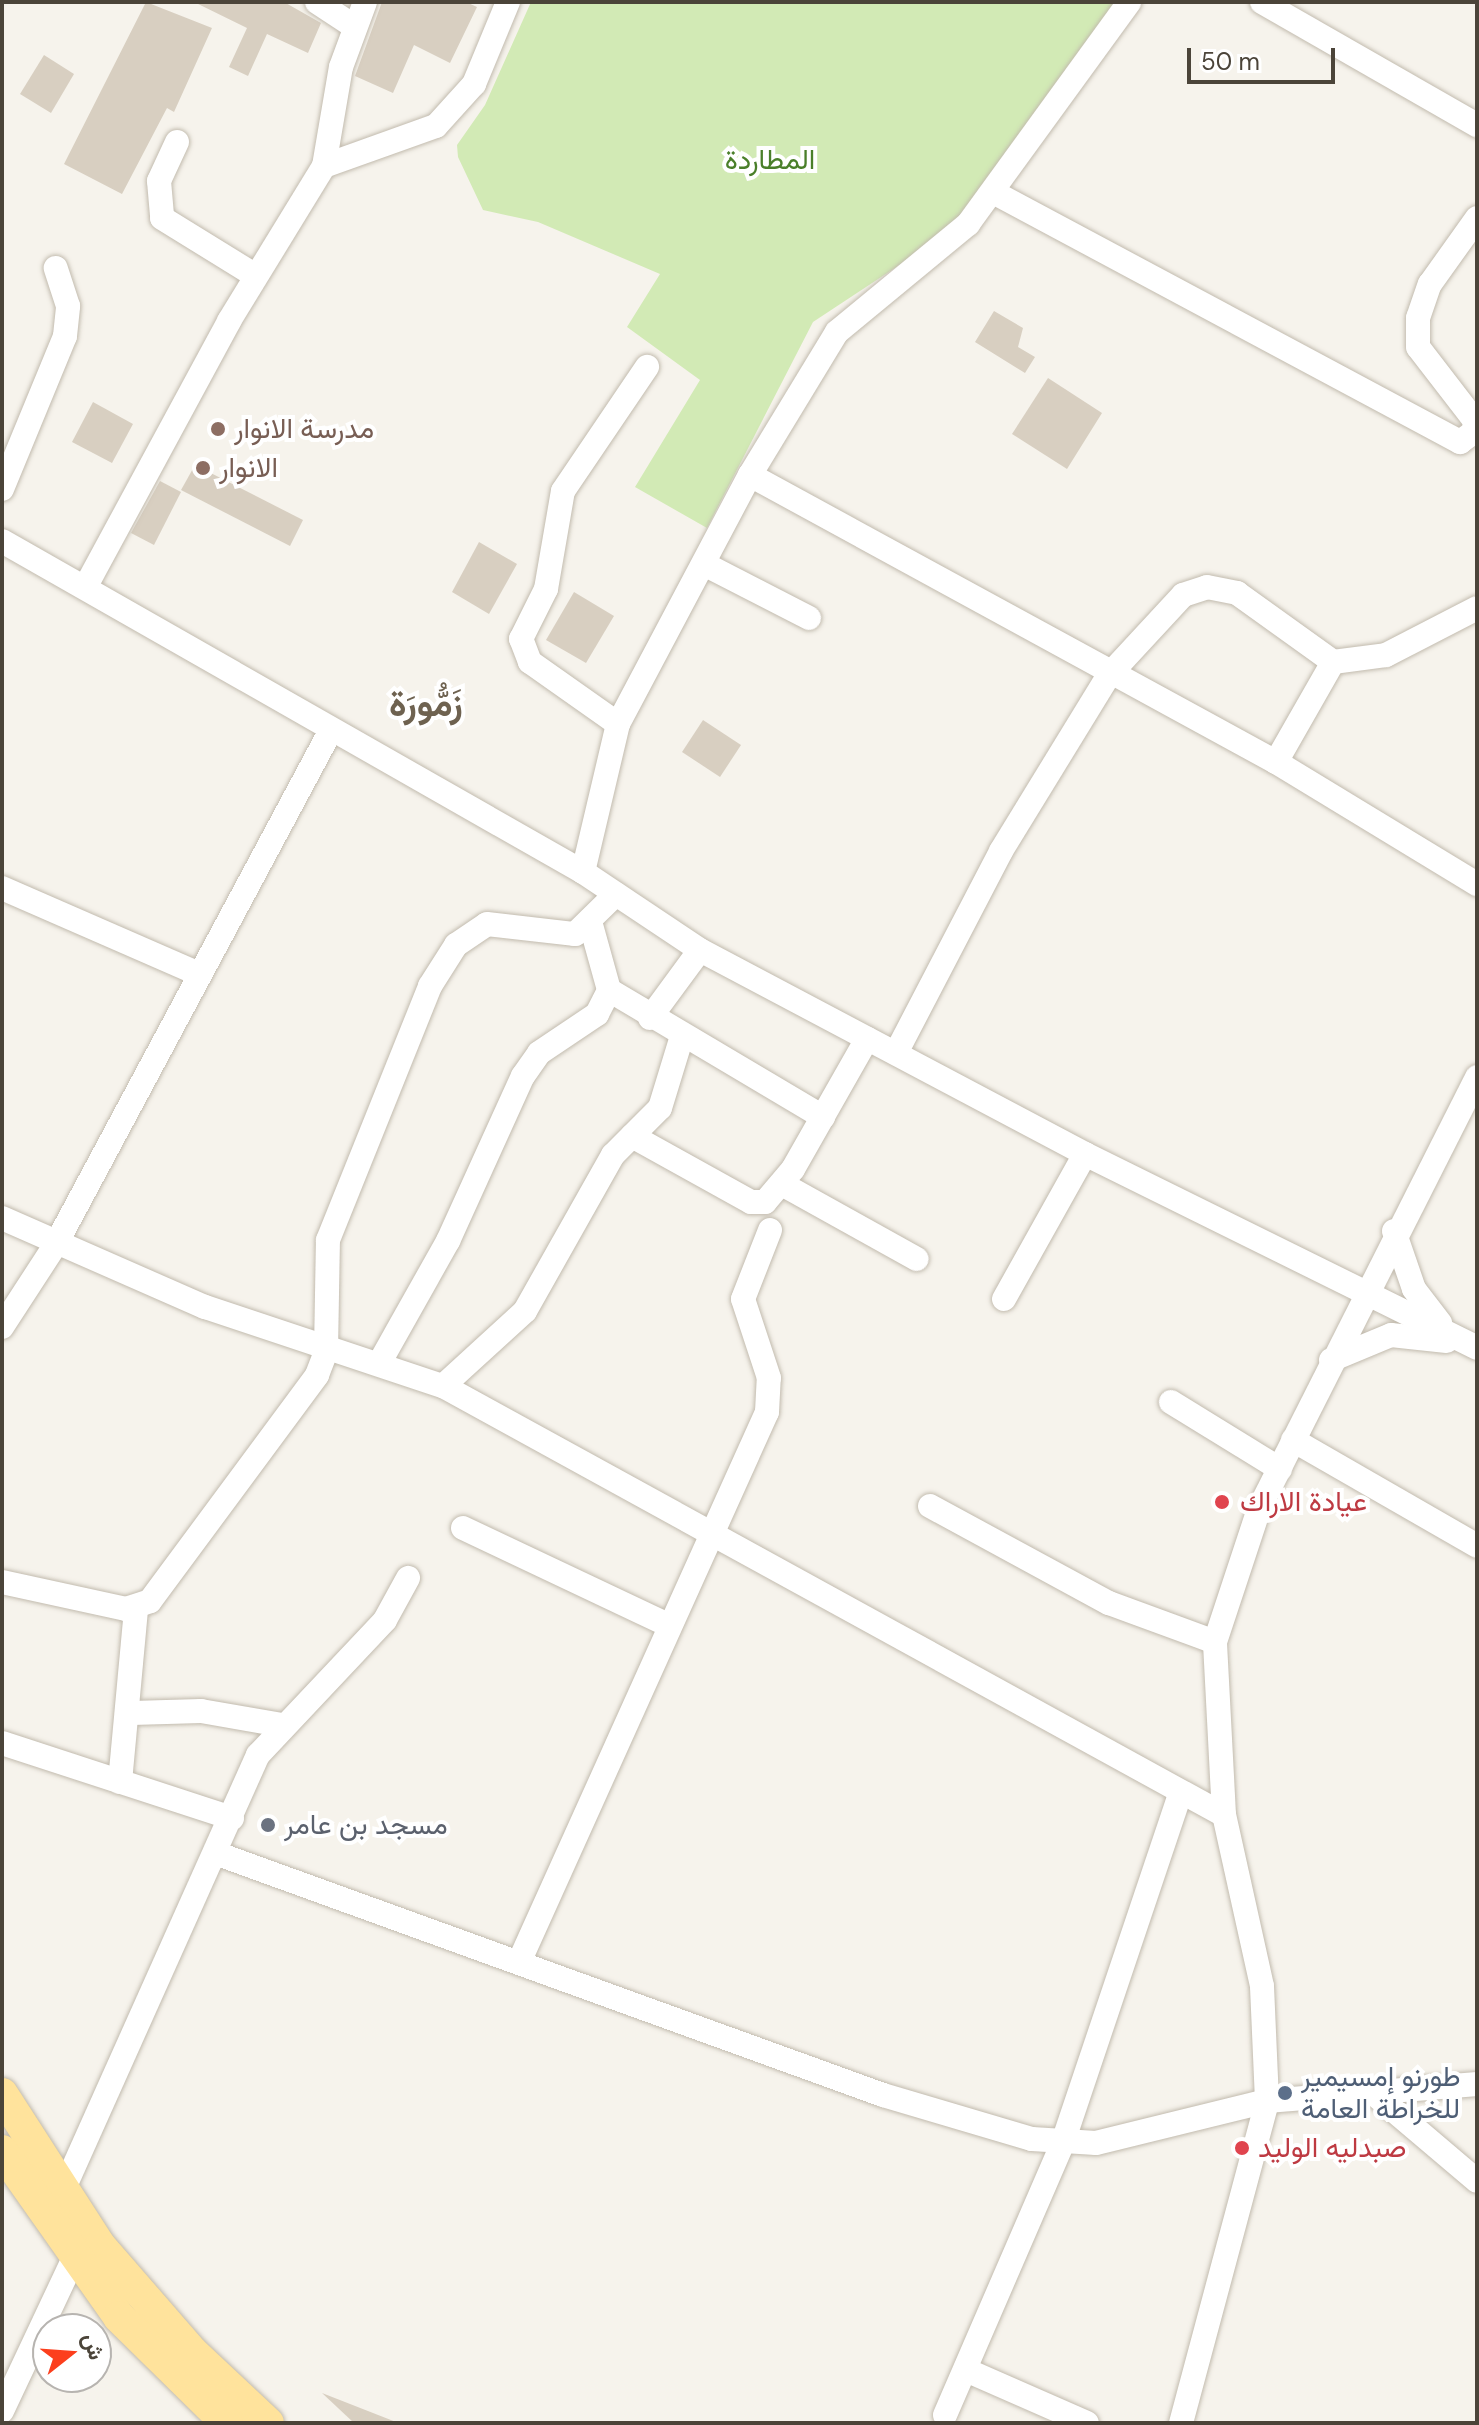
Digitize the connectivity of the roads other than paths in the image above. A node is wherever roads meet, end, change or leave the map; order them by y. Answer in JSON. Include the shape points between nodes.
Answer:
{"nodes":[{"id":1,"x":317,"y":2,"type":"edge"},
{"id":2,"x":365,"y":2,"type":"edge"},
{"id":3,"x":1129,"y":2,"type":"edge"},
{"id":4,"x":1262,"y":2,"type":"edge"},
{"id":5,"x":503,"y":3,"type":"edge"},
{"id":6,"x":352,"y":25,"type":"junction"},
{"id":7,"x":1477,"y":125,"type":"edge"},
{"id":8,"x":177,"y":142,"type":"dead end"},
{"id":9,"x":324,"y":166,"type":"junction"},
{"id":10,"x":993,"y":192,"type":"junction"},
{"id":11,"x":1477,"y":218,"type":"edge"},
{"id":12,"x":56,"y":268,"type":"dead end"},
{"id":13,"x":256,"y":276,"type":"junction"},
{"id":14,"x":647,"y":367,"type":"dead end"},
{"id":15,"x":750,"y":475,"type":"junction"},
{"id":16,"x":2,"y":489,"type":"edge"},
{"id":17,"x":2,"y":541,"type":"edge"},
{"id":18,"x":704,"y":564,"type":"junction"},
{"id":19,"x":87,"y":584,"type":"junction"},
{"id":20,"x":1477,"y":608,"type":"edge"},
{"id":21,"x":809,"y":618,"type":"dead end"},
{"id":22,"x":1333,"y":662,"type":"junction"},
{"id":23,"x":1109,"y":675,"type":"junction"},
{"id":24,"x":618,"y":724,"type":"junction"},
{"id":25,"x":331,"y":730,"type":"junction"},
{"id":26,"x":1276,"y":762,"type":"junction"},
{"id":27,"x":583,"y":872,"type":"junction"},
{"id":28,"x":1477,"y":884,"type":"edge"},
{"id":29,"x":2,"y":888,"type":"edge"},
{"id":30,"x":616,"y":894,"type":"junction"},
{"id":31,"x":591,"y":925,"type":"junction"},
{"id":32,"x":700,"y":950,"type":"junction"},
{"id":33,"x":197,"y":973,"type":"junction"},
{"id":34,"x":609,"y":990,"type":"junction"},
{"id":35,"x":650,"y":1018,"type":"junction"},
{"id":36,"x":682,"y":1036,"type":"junction"},
{"id":37,"x":867,"y":1039,"type":"junction"},
{"id":38,"x":896,"y":1053,"type":"junction"},
{"id":39,"x":1477,"y":1077,"type":"edge"},
{"id":40,"x":823,"y":1117,"type":"junction"},
{"id":41,"x":632,"y":1136,"type":"junction"},
{"id":42,"x":1085,"y":1154,"type":"junction"},
{"id":43,"x":782,"y":1184,"type":"junction"},
{"id":44,"x":2,"y":1218,"type":"edge"},
{"id":45,"x":770,"y":1230,"type":"dead end"},
{"id":46,"x":1394,"y":1231,"type":"junction"},
{"id":47,"x":56,"y":1244,"type":"junction"},
{"id":48,"x":917,"y":1259,"type":"dead end"},
{"id":49,"x":1365,"y":1291,"type":"junction"},
{"id":50,"x":1004,"y":1299,"type":"dead end"},
{"id":51,"x":2,"y":1327,"type":"edge"},
{"id":52,"x":1468,"y":1343,"type":"edge"},
{"id":53,"x":326,"y":1351,"type":"junction"},
{"id":54,"x":1331,"y":1360,"type":"junction"},
{"id":55,"x":380,"y":1362,"type":"junction"},
{"id":56,"x":443,"y":1386,"type":"junction"},
{"id":57,"x":1171,"y":1402,"type":"dead end"},
{"id":58,"x":1293,"y":1440,"type":"junction"},
{"id":59,"x":1280,"y":1469,"type":"junction"},
{"id":60,"x":930,"y":1506,"type":"dead end"},
{"id":61,"x":463,"y":1528,"type":"dead end"},
{"id":62,"x":708,"y":1535,"type":"junction"},
{"id":63,"x":1477,"y":1546,"type":"edge"},
{"id":64,"x":408,"y":1578,"type":"dead end"},
{"id":65,"x":2,"y":1582,"type":"edge"},
{"id":66,"x":136,"y":1609,"type":"junction"},
{"id":67,"x":668,"y":1625,"type":"junction"},
{"id":68,"x":1215,"y":1642,"type":"junction"},
{"id":69,"x":132,"y":1713,"type":"junction"},
{"id":70,"x":281,"y":1725,"type":"junction"},
{"id":71,"x":2,"y":1743,"type":"edge"},
{"id":72,"x":120,"y":1782,"type":"junction"},
{"id":73,"x":1180,"y":1795,"type":"junction"},
{"id":74,"x":1224,"y":1815,"type":"junction"},
{"id":75,"x":232,"y":1818,"type":"junction"},
{"id":76,"x":218,"y":1854,"type":"junction"},
{"id":77,"x":520,"y":1960,"type":"junction"},
{"id":78,"x":1477,"y":2084,"type":"edge"},
{"id":79,"x":2,"y":2094,"type":"edge"},
{"id":80,"x":1378,"y":2097,"type":"junction"},
{"id":81,"x":1267,"y":2101,"type":"junction"},
{"id":82,"x":1063,"y":2142,"type":"junction"},
{"id":83,"x":2,"y":2151,"type":"edge"},
{"id":84,"x":1477,"y":2181,"type":"edge"},
{"id":85,"x":62,"y":2193,"type":"junction"},
{"id":86,"x":74,"y":2258,"type":"junction"},
{"id":87,"x":966,"y":2370,"type":"junction"},
{"id":88,"x":2,"y":2411,"type":"edge"},
{"id":89,"x":945,"y":2415,"type":"dead end"},
{"id":90,"x":227,"y":2423,"type":"edge"},
{"id":91,"x":268,"y":2423,"type":"edge"},
{"id":92,"x":1087,"y":2423,"type":"edge"},
{"id":93,"x":1181,"y":2423,"type":"edge"}],
"edges":[{"from":1,"to":6,"type":"street"},
{"from":2,"to":6,"type":"street"},
{"from":3,"to":10,"type":"street"},
{"from":4,"to":7,"type":"street"},
{"from":5,"to":9,"type":"street","via":[[474,84],[436,126]]},
{"from":6,"to":9,"type":"street"},
{"from":8,"to":13,"type":"street","via":[[159,181],[162,218]]},
{"from":9,"to":13,"type":"street"},
{"from":10,"to":11,"type":"street","via":[[1460,442],[1474,432],[1475,421],[1418,347],[1418,318],[1430,284]]},
{"from":10,"to":15,"type":"street","via":[[957,234],[837,332]]},
{"from":12,"to":16,"type":"street","via":[[68,306],[65,336]]},
{"from":13,"to":19,"type":"street"},
{"from":14,"to":24,"type":"street","via":[[563,491],[546,589],[521,639],[530,662]]},
{"from":15,"to":18,"type":"street"},
{"from":15,"to":23,"type":"street"},
{"from":17,"to":19,"type":"street"},
{"from":18,"to":21,"type":"street"},
{"from":18,"to":24,"type":"street","via":[[657,640]]},
{"from":19,"to":25,"type":"street"},
{"from":20,"to":22,"type":"street","via":[[1386,655]]},
{"from":22,"to":23,"type":"street","via":[[1237,593],[1207,587],[1183,595]]},
{"from":22,"to":26,"type":"street"},
{"from":23,"to":26,"type":"street"},
{"from":23,"to":38,"type":"street","via":[[1001,851]]},
{"from":24,"to":27,"type":"street"},
{"from":25,"to":27,"type":"street"},
{"from":25,"to":33,"type":"street"},
{"from":26,"to":28,"type":"street"},
{"from":27,"to":30,"type":"street"},
{"from":29,"to":33,"type":"street"},
{"from":30,"to":31,"type":"street"},
{"from":30,"to":32,"type":"street"},
{"from":31,"to":34,"type":"street"},
{"from":31,"to":53,"type":"street","via":[[558,938],[487,924],[456,945],[430,986],[328,1240]]},
{"from":32,"to":35,"type":"street"},
{"from":32,"to":37,"type":"street"},
{"from":33,"to":47,"type":"street"},
{"from":34,"to":35,"type":"street"},
{"from":34,"to":55,"type":"street","via":[[597,1014],[539,1053],[523,1076],[448,1241]]},
{"from":35,"to":36,"type":"street"},
{"from":36,"to":40,"type":"street"},
{"from":36,"to":41,"type":"street","via":[[660,1108]]},
{"from":37,"to":38,"type":"street"},
{"from":37,"to":40,"type":"street"},
{"from":38,"to":42,"type":"street"},
{"from":39,"to":46,"type":"street"},
{"from":40,"to":43,"type":"street"},
{"from":41,"to":43,"type":"street","via":[[751,1202],[765,1202]]},
{"from":41,"to":56,"type":"street","via":[[600,1176],[525,1311]]},
{"from":42,"to":49,"type":"street"},
{"from":42,"to":50,"type":"street"},
{"from":43,"to":48,"type":"street"},
{"from":44,"to":47,"type":"street"},
{"from":45,"to":62,"type":"street","via":[[743,1299],[769,1378],[767,1412]]},
{"from":46,"to":49,"type":"street"},
{"from":46,"to":52,"type":"street","via":[[1414,1289]]},
{"from":47,"to":51,"type":"street"},
{"from":47,"to":53,"type":"street"},
{"from":49,"to":52,"type":"street"},
{"from":49,"to":54,"type":"street"},
{"from":52,"to":54,"type":"street","via":[[1391,1335]]},
{"from":53,"to":55,"type":"street"},
{"from":53,"to":66,"type":"street","via":[[310,1388],[150,1601]]},
{"from":54,"to":58,"type":"street"},
{"from":55,"to":56,"type":"street"},
{"from":56,"to":62,"type":"street"},
{"from":57,"to":59,"type":"street"},
{"from":58,"to":59,"type":"street"},
{"from":58,"to":63,"type":"street"},
{"from":59,"to":68,"type":"street","via":[[1242,1553]]},
{"from":60,"to":68,"type":"street","via":[[1109,1603]]},
{"from":61,"to":67,"type":"street"},
{"from":62,"to":67,"type":"street"},
{"from":62,"to":73,"type":"street"},
{"from":64,"to":70,"type":"street","via":[[361,1649]]},
{"from":65,"to":66,"type":"street"},
{"from":66,"to":69,"type":"street"},
{"from":67,"to":77,"type":"street"},
{"from":68,"to":74,"type":"street"},
{"from":69,"to":70,"type":"street","via":[[201,1711]]},
{"from":69,"to":72,"type":"street"},
{"from":70,"to":75,"type":"street"},
{"from":71,"to":72,"type":"street"},
{"from":72,"to":75,"type":"street"},
{"from":73,"to":74,"type":"street"},
{"from":73,"to":82,"type":"street"},
{"from":74,"to":81,"type":"street","via":[[1262,1986]]},
{"from":75,"to":76,"type":"street"},
{"from":76,"to":77,"type":"street"},
{"from":76,"to":85,"type":"street"},
{"from":77,"to":82,"type":"street","via":[[883,2095]]},
{"from":78,"to":80,"type":"street"},
{"from":79,"to":85,"type":"main road"},
{"from":80,"to":81,"type":"street"},
{"from":80,"to":84,"type":"street"},
{"from":81,"to":82,"type":"street","via":[[1128,2137]]},
{"from":81,"to":93,"type":"street"},
{"from":82,"to":87,"type":"street"},
{"from":83,"to":86,"type":"main road"},
{"from":85,"to":91,"type":"main road","via":[[139,2294]]},
{"from":86,"to":88,"type":"street"},
{"from":86,"to":90,"type":"main road","via":[[119,2317]]},
{"from":87,"to":89,"type":"street"},
{"from":87,"to":92,"type":"street"}]}
